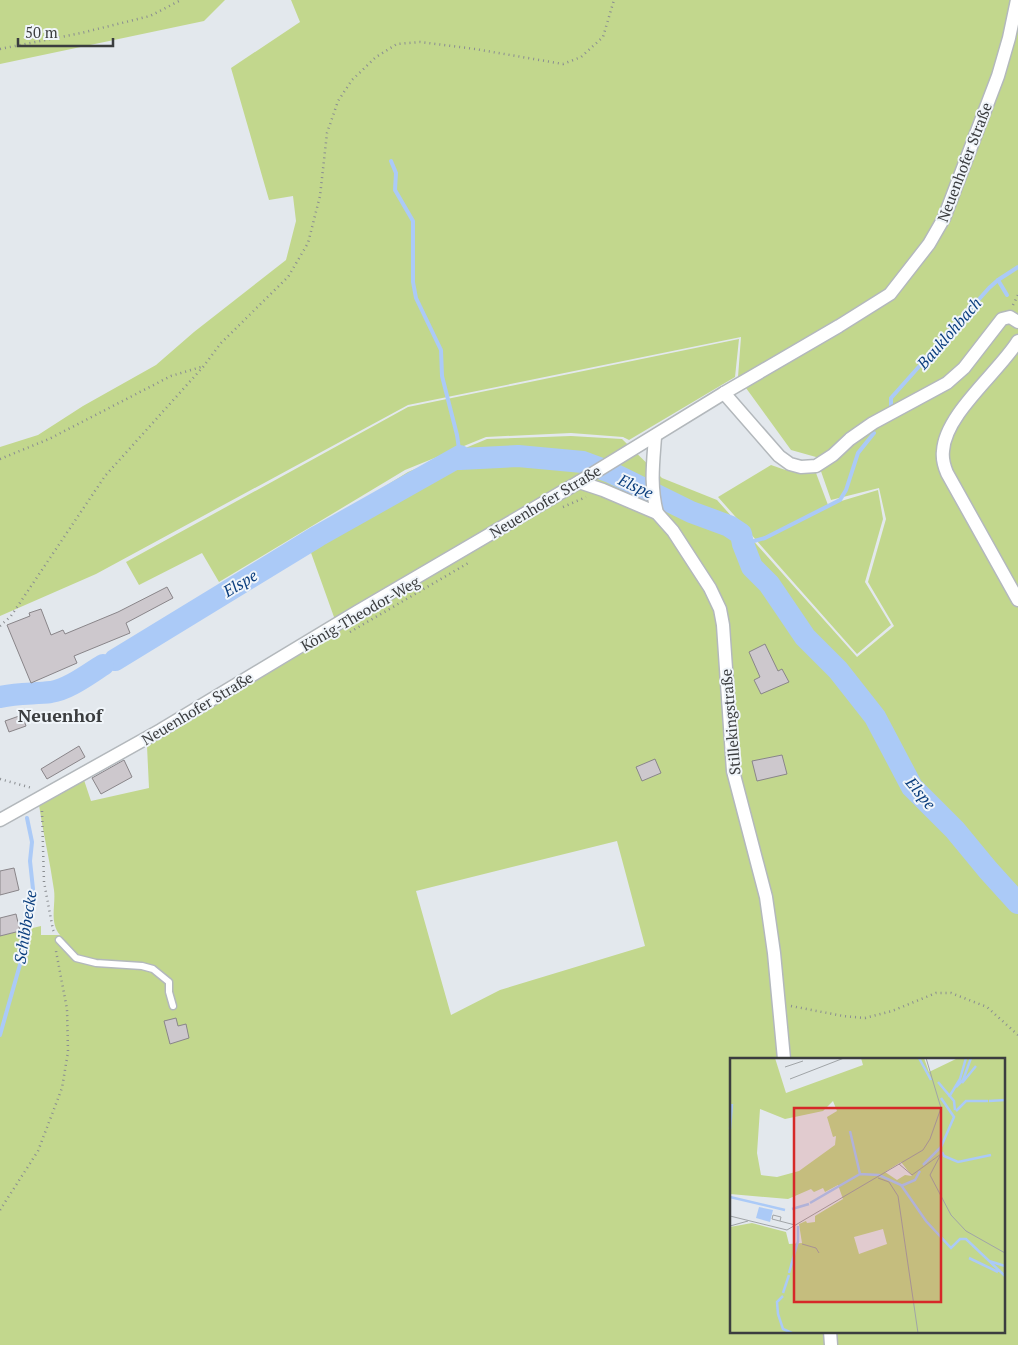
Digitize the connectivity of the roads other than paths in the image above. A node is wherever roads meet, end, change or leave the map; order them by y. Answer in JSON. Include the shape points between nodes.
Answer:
{"nodes":[{"id":1,"x":1016,"y":0,"type":"edge"},
{"id":2,"x":1018,"y":322,"type":"edge"},
{"id":3,"x":1018,"y":341,"type":"edge"},
{"id":4,"x":724,"y":393,"type":"junction"},
{"id":5,"x":655,"y":437,"type":"junction"},
{"id":6,"x":579,"y":482,"type":"junction"},
{"id":7,"x":657,"y":513,"type":"junction"},
{"id":8,"x":1018,"y":600,"type":"edge"},
{"id":9,"x":6,"y":812,"type":"edge"},
{"id":10,"x":0,"y":820,"type":"edge"},
{"id":11,"x":59,"y":940,"type":"road end"},
{"id":12,"x":172,"y":1006,"type":"dead end"},
{"id":13,"x":784,"y":1058,"type":"edge"},
{"id":14,"x":830,"y":1332,"type":"edge"},
{"id":15,"x":831,"y":1345,"type":"edge"}],
"edges":[{"from":1,"to":4,"type":"street","name":"Neuenhofer Straße","via":[[998,76],[944,218],[929,244],[890,294]]},
{"from":2,"to":4,"type":"street","via":[[1010,317],[1002,319],[964,368],[948,383],[873,423],[816,466],[801,467],[779,456]]},
{"from":3,"to":8,"type":"street","via":[[962,409],[942,450],[947,473]]},
{"from":4,"to":5,"type":"street","name":"Neuenhofer Straße"},
{"from":5,"to":6,"type":"street","name":"Neuenhofer Straße"},
{"from":5,"to":7,"type":"street","via":[[651,480]]},
{"from":6,"to":7,"type":"street","name":"Stillekingstraße"},
{"from":6,"to":9,"type":"street","name":"Neuenhofer Straße","via":[[161,730]]},
{"from":7,"to":13,"type":"street","name":"Stillekingstraße","via":[[710,588],[720,609],[733,771],[766,897]]},
{"from":9,"to":10,"type":"street","name":"Neuenhofer Straße"},
{"from":11,"to":12,"type":"lane","via":[[76,958],[153,969],[169,982]]},
{"from":14,"to":15,"type":"street"}]}
